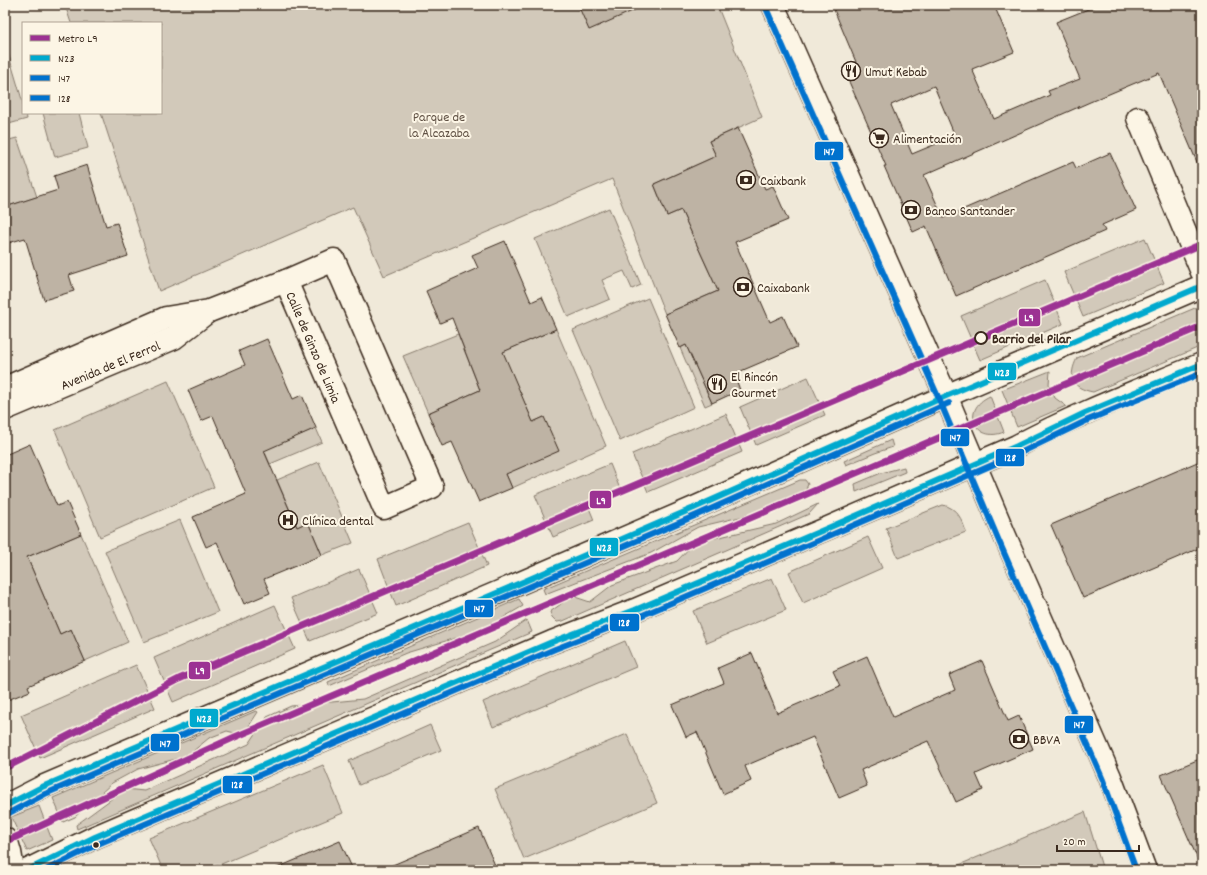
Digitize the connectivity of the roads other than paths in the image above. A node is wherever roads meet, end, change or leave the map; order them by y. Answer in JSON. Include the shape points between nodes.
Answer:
{"nodes":[{"id":1,"x":773,"y":5,"type":"edge"},
{"id":2,"x":1138,"y":118,"type":"dead end"},
{"id":3,"x":1202,"y":272,"type":"edge"},
{"id":4,"x":286,"y":281,"type":"junction"},
{"id":5,"x":1202,"y":286,"type":"edge"},
{"id":6,"x":209,"y":311,"type":"junction"},
{"id":7,"x":1202,"y":364,"type":"edge"},
{"id":8,"x":5,"y":388,"type":"edge"},
{"id":9,"x":946,"y":396,"type":"junction"},
{"id":10,"x":5,"y":409,"type":"edge"},
{"id":11,"x":974,"y":464,"type":"junction"},
{"id":12,"x":5,"y":806,"type":"edge"},
{"id":13,"x":5,"y":839,"type":"edge"},
{"id":14,"x":12,"y":870,"type":"edge"},
{"id":15,"x":28,"y":870,"type":"edge"},
{"id":16,"x":1145,"y":870,"type":"edge"}],
"edges":[{"from":1,"to":9,"type":"main road"},
{"from":2,"to":3,"type":"main road"},
{"from":4,"to":4,"type":"main road","name":"Calle de Ginzo de Limia","via":[[384,508],[432,487],[334,260]]},
{"from":4,"to":6,"type":"main road","name":"Avenida de El Ferrol"},
{"from":5,"to":9,"type":"main road"},
{"from":6,"to":8,"type":"main road","name":"Avenida de El Ferrol","via":[[166,318]]},
{"from":6,"to":10,"type":"main road","name":"Avenida de El Ferrol","via":[[174,338]]},
{"from":7,"to":11,"type":"main road"},
{"from":9,"to":11,"type":"main road"},
{"from":9,"to":12,"type":"main road","via":[[694,508],[42,787]]},
{"from":11,"to":15,"type":"main road","via":[[102,834]]},
{"from":11,"to":16,"type":"main road","via":[[1110,777]]},
{"from":13,"to":14,"type":"main road"}]}
